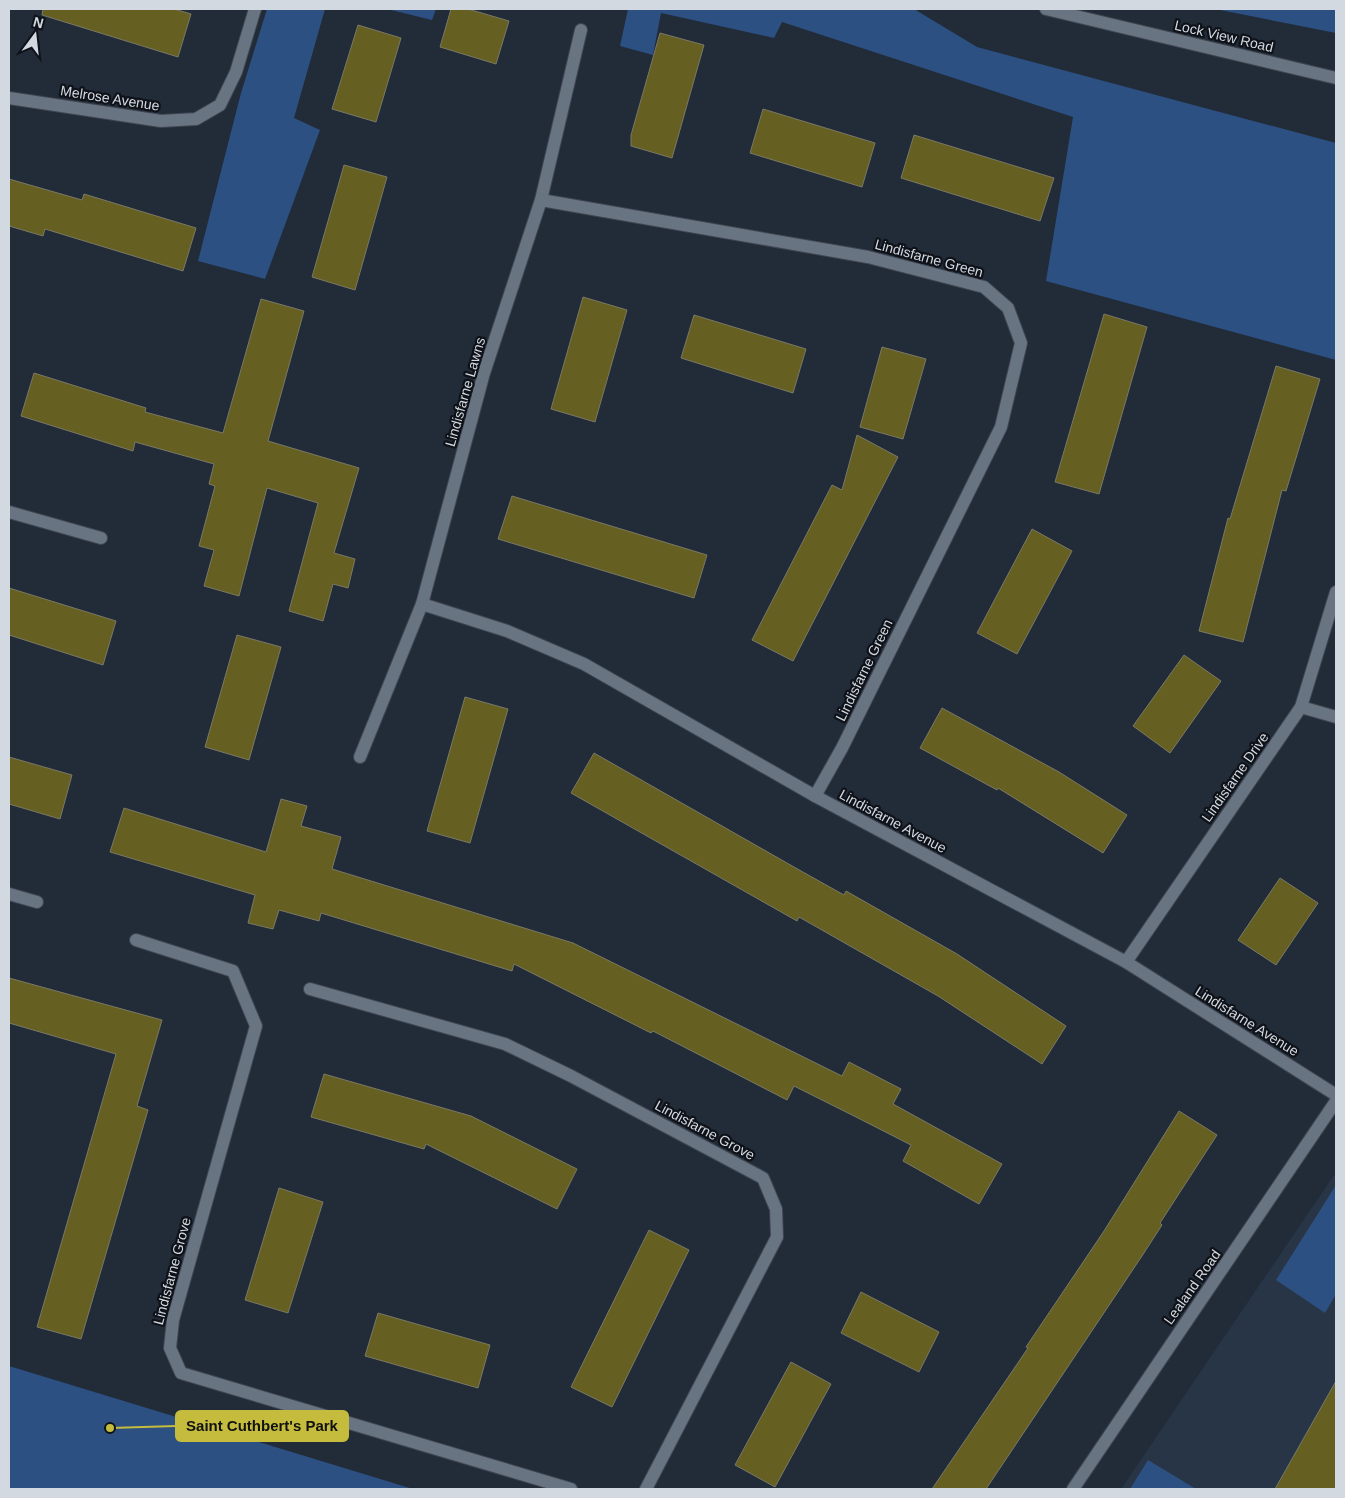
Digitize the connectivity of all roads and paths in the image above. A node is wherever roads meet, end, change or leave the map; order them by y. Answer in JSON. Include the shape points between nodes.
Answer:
{"nodes":[{"id":1,"x":255,"y":9,"type":"edge"},
{"id":2,"x":1046,"y":9,"type":"edge"},
{"id":3,"x":581,"y":30,"type":"dead end"},
{"id":4,"x":1336,"y":78,"type":"edge"},
{"id":5,"x":9,"y":98,"type":"edge"},
{"id":6,"x":542,"y":200,"type":"junction"},
{"id":7,"x":9,"y":512,"type":"edge"},
{"id":8,"x":101,"y":538,"type":"dead end"},
{"id":9,"x":1336,"y":592,"type":"edge"},
{"id":10,"x":422,"y":604,"type":"junction"},
{"id":11,"x":1301,"y":707,"type":"junction"},
{"id":12,"x":1336,"y":717,"type":"edge"},
{"id":13,"x":360,"y":757,"type":"dead end"},
{"id":14,"x":815,"y":796,"type":"junction"},
{"id":15,"x":9,"y":894,"type":"edge"},
{"id":16,"x":37,"y":902,"type":"dead end"},
{"id":17,"x":136,"y":940,"type":"dead end"},
{"id":18,"x":1126,"y":962,"type":"junction"},
{"id":19,"x":310,"y":989,"type":"dead end"},
{"id":20,"x":1336,"y":1095,"type":"edge"},
{"id":21,"x":1336,"y":1101,"type":"edge"},
{"id":22,"x":572,"y":1489,"type":"edge"},
{"id":23,"x":646,"y":1489,"type":"edge"},
{"id":24,"x":1073,"y":1489,"type":"edge"}],
"edges":[{"from":1,"to":5,"type":"street","name":"Melrose Avenue","via":[[236,72],[220,105],[196,119],[161,121]]},
{"from":2,"to":4,"type":"street","name":"Lock View Road"},
{"from":3,"to":6,"type":"street","name":"Lindisfarne Lawns"},
{"from":6,"to":10,"type":"street","name":"Lindisfarne Lawns","via":[[484,373]]},
{"from":6,"to":14,"type":"street","name":"Lindisfarne Green","via":[[868,257],[984,286],[1008,308],[1021,343],[1001,427],[842,748]]},
{"from":7,"to":8,"type":"street"},
{"from":9,"to":11,"type":"street","name":"Lindisfarne Drive"},
{"from":10,"to":13,"type":"street","name":"Lindisfarne Lawns"},
{"from":10,"to":14,"type":"street","name":"Lindisfarne Avenue","via":[[507,631],[584,664]]},
{"from":11,"to":12,"type":"street"},
{"from":11,"to":18,"type":"street","name":"Lindisfarne Drive"},
{"from":14,"to":18,"type":"street","name":"Lindisfarne Avenue"},
{"from":15,"to":16,"type":"street"},
{"from":17,"to":22,"type":"street","name":"Lindisfarne Grove","via":[[233,971],[256,1026],[173,1320],[170,1348],[180,1372]]},
{"from":18,"to":20,"type":"street","name":"Lindisfarne Avenue"},
{"from":19,"to":23,"type":"street","name":"Lindisfarne Grove","via":[[505,1044],[762,1178],[776,1209],[777,1236]]},
{"from":21,"to":24,"type":"street","name":"Lealand Road"}]}
